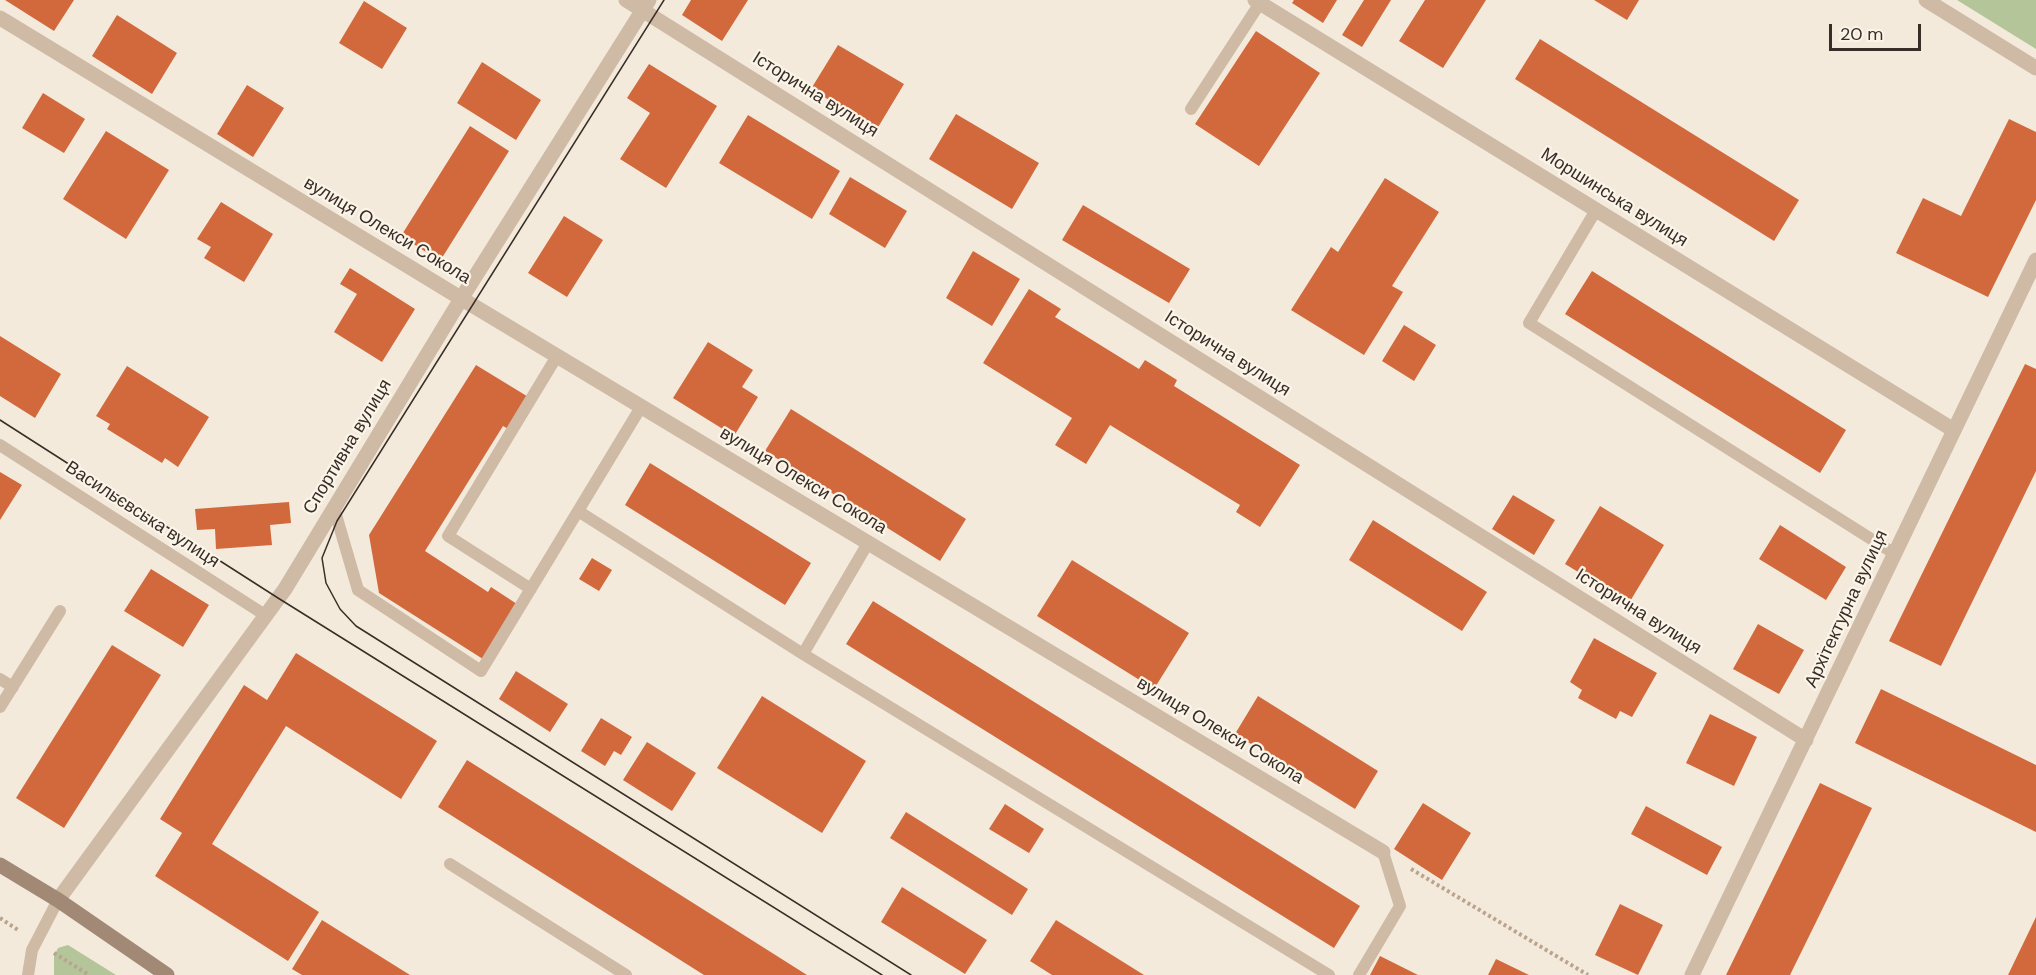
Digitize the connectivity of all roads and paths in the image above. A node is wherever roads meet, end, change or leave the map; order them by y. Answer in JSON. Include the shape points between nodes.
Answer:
{"nodes":[{"id":1,"x":626,"y":0,"type":"edge"},
{"id":2,"x":1926,"y":0,"type":"edge"},
{"id":3,"x":1266,"y":3,"type":"edge"},
{"id":4,"x":646,"y":5,"type":"edge"},
{"id":5,"x":0,"y":18,"type":"edge"},
{"id":6,"x":2036,"y":68,"type":"edge"},
{"id":7,"x":1191,"y":109,"type":"dead end"},
{"id":8,"x":1596,"y":210,"type":"junction"},
{"id":9,"x":2036,"y":260,"type":"edge"},
{"id":10,"x":461,"y":299,"type":"junction"},
{"id":11,"x":556,"y":356,"type":"junction"},
{"id":12,"x":641,"y":407,"type":"junction"},
{"id":13,"x":1952,"y":429,"type":"junction"},
{"id":14,"x":0,"y":445,"type":"edge"},
{"id":15,"x":333,"y":508,"type":"junction"},
{"id":16,"x":578,"y":511,"type":"junction"},
{"id":17,"x":868,"y":543,"type":"junction"},
{"id":18,"x":1895,"y":554,"type":"junction"},
{"id":19,"x":531,"y":589,"type":"junction"},
{"id":20,"x":60,"y":611,"type":"dead end"},
{"id":21,"x":265,"y":615,"type":"junction"},
{"id":22,"x":804,"y":654,"type":"junction"},
{"id":23,"x":0,"y":679,"type":"edge"},
{"id":24,"x":13,"y":687,"type":"junction"},
{"id":25,"x":0,"y":707,"type":"edge"},
{"id":26,"x":1806,"y":740,"type":"junction"},
{"id":27,"x":1383,"y":852,"type":"junction"},
{"id":28,"x":450,"y":864,"type":"dead end"},
{"id":29,"x":0,"y":865,"type":"edge"},
{"id":30,"x":58,"y":900,"type":"junction"},
{"id":31,"x":28,"y":975,"type":"edge"},
{"id":32,"x":167,"y":975,"type":"edge"},
{"id":33,"x":626,"y":975,"type":"edge"},
{"id":34,"x":1329,"y":975,"type":"edge"},
{"id":35,"x":1359,"y":975,"type":"edge"},
{"id":36,"x":1588,"y":975,"type":"edge"},
{"id":37,"x":1692,"y":975,"type":"edge"}],
"edges":[{"from":1,"to":4,"type":"street","name":"Історична вулиця"},
{"from":2,"to":6,"type":"street"},
{"from":3,"to":7,"type":"lane"},
{"from":3,"to":8,"type":"street","name":"Моршинська вулиця"},
{"from":4,"to":10,"type":"street","name":"Спортивна вулиця"},
{"from":4,"to":26,"type":"street","name":"Історична вулиця"},
{"from":5,"to":10,"type":"street","name":"вулиця Олекси Сокола"},
{"from":8,"to":13,"type":"street","name":"Моршинська вулиця"},
{"from":8,"to":18,"type":"lane","via":[[1529,323]]},
{"from":9,"to":13,"type":"street","name":"Архітектурна вулиця"},
{"from":10,"to":11,"type":"street","name":"вулиця Олекси Сокола"},
{"from":10,"to":15,"type":"street","name":"Спортивна вулиця"},
{"from":11,"to":12,"type":"street","name":"вулиця Олекси Сокола"},
{"from":11,"to":19,"type":"lane","via":[[448,536]]},
{"from":12,"to":16,"type":"lane"},
{"from":12,"to":17,"type":"street","name":"вулиця Олекси Сокола"},
{"from":13,"to":18,"type":"street","name":"Архітектурна вулиця"},
{"from":14,"to":21,"type":"lane","name":"Васильєвська вулиця"},
{"from":15,"to":19,"type":"lane","via":[[358,590],[481,671]]},
{"from":15,"to":21,"type":"street","name":"Спортивна вулиця"},
{"from":16,"to":19,"type":"lane"},
{"from":16,"to":22,"type":"lane"},
{"from":17,"to":22,"type":"lane"},
{"from":17,"to":27,"type":"street","name":"вулиця Олекси Сокола"},
{"from":18,"to":26,"type":"street","name":"Архітектурна вулиця"},
{"from":20,"to":24,"type":"lane"},
{"from":21,"to":30,"type":"street","name":"Спортивна вулиця"},
{"from":22,"to":34,"type":"lane"},
{"from":23,"to":24,"type":"lane"},
{"from":24,"to":25,"type":"lane"},
{"from":26,"to":37,"type":"street","name":"Архітектурна вулиця"},
{"from":27,"to":35,"type":"lane","via":[[1400,906]]},
{"from":27,"to":36,"type":"path"},
{"from":28,"to":33,"type":"lane"},
{"from":29,"to":30,"type":"main road"},
{"from":30,"to":31,"type":"lane","via":[[32,950]]},
{"from":30,"to":32,"type":"main road"}]}
